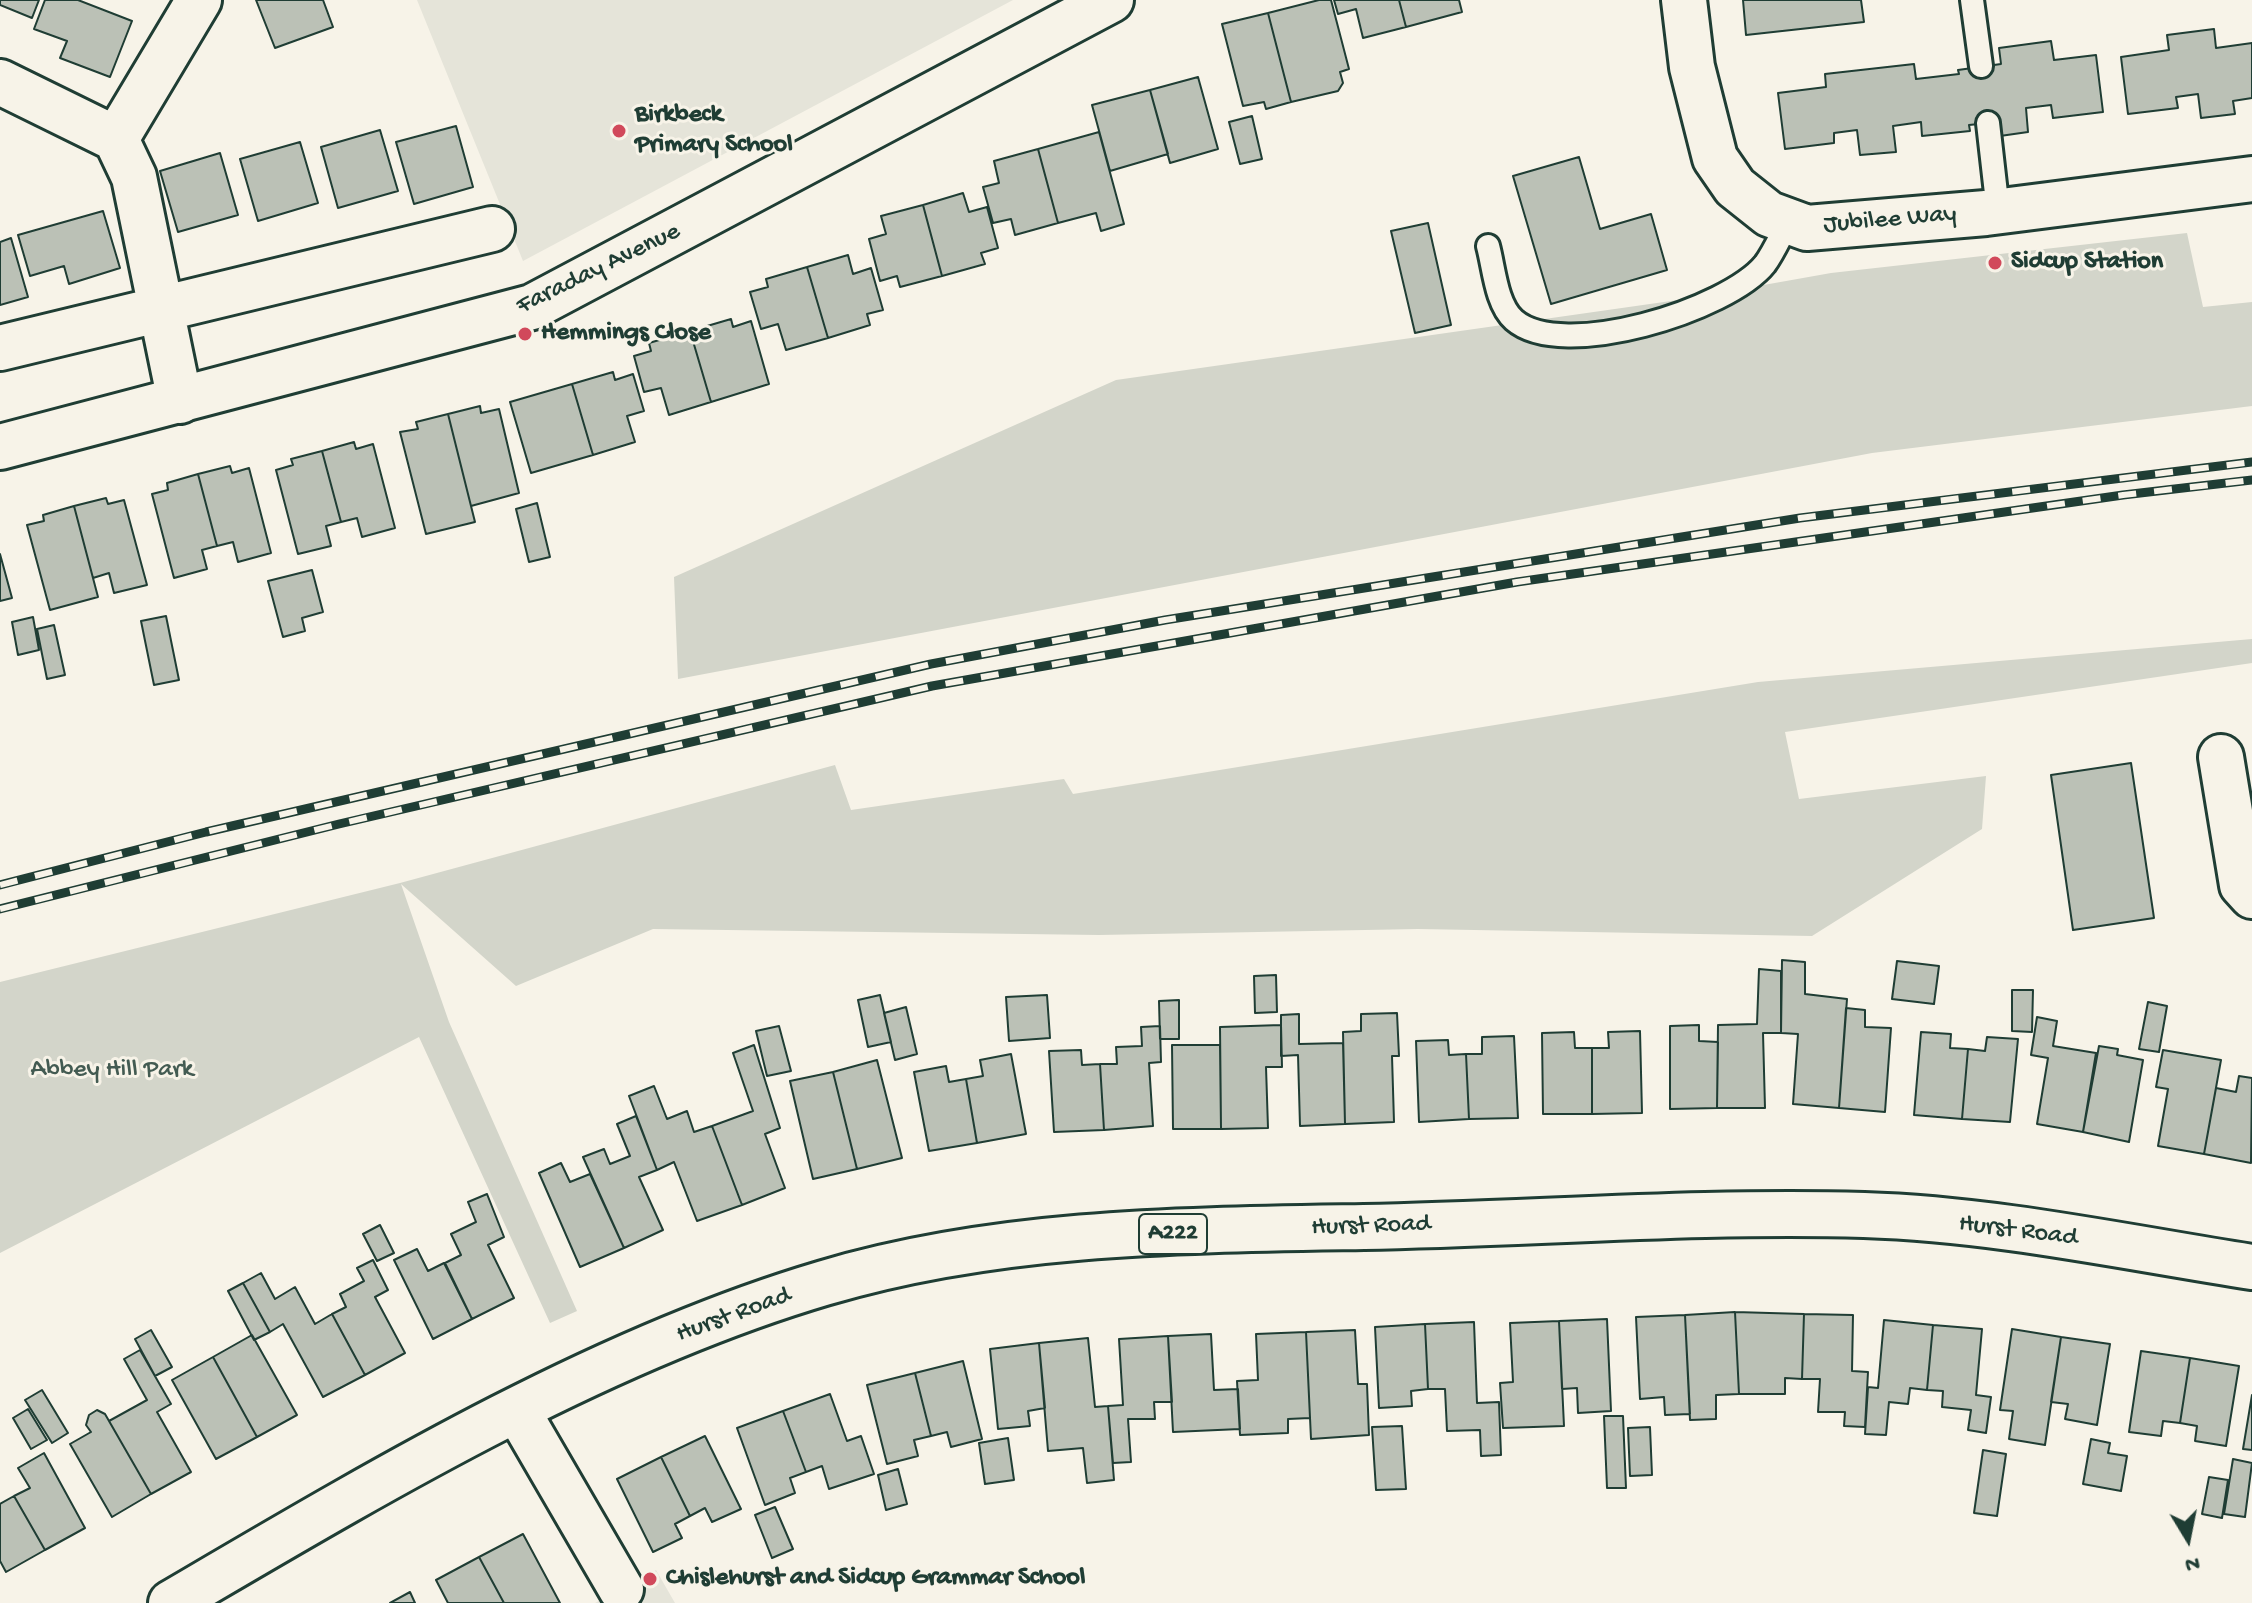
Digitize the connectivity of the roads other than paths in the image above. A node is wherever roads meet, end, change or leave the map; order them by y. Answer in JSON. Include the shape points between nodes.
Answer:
{"nodes":[{"id":1,"x":199,"y":0,"type":"edge"},
{"id":2,"x":1111,"y":0,"type":"edge"},
{"id":3,"x":1684,"y":0,"type":"edge"},
{"id":4,"x":1972,"y":0,"type":"edge"},
{"id":5,"x":1981,"y":66,"type":"dead end"},
{"id":6,"x":0,"y":82,"type":"edge"},
{"id":7,"x":1988,"y":123,"type":"dead end"},
{"id":8,"x":116,"y":139,"type":"junction"},
{"id":9,"x":2252,"y":179,"type":"edge"},
{"id":10,"x":1998,"y":211,"type":"junction"},
{"id":11,"x":1789,"y":221,"type":"junction"},
{"id":12,"x":492,"y":229,"type":"dead end"},
{"id":13,"x":1488,"y":246,"type":"dead end"},
{"id":14,"x":160,"y":310,"type":"junction"},
{"id":15,"x":0,"y":348,"type":"edge"},
{"id":16,"x":180,"y":401,"type":"junction"},
{"id":17,"x":0,"y":447,"type":"edge"},
{"id":18,"x":2221,"y":757,"type":"dead end"},
{"id":19,"x":2252,"y":896,"type":"edge"},
{"id":20,"x":2252,"y":1267,"type":"edge"},
{"id":21,"x":517,"y":1410,"type":"junction"},
{"id":22,"x":625,"y":1596,"type":"edge"},
{"id":23,"x":171,"y":1603,"type":"edge"}],
"edges":[{"from":1,"to":8,"type":"street"},
{"from":2,"to":16,"type":"street","name":"Faraday Avenue","via":[[532,307]]},
{"from":3,"to":11,"type":"street","name":"Jubilee Way","via":[[1692,67],[1715,158],[1735,187],[1769,214]]},
{"from":4,"to":5,"type":"lane"},
{"from":6,"to":8,"type":"street"},
{"from":7,"to":10,"type":"lane"},
{"from":8,"to":14,"type":"street","via":[[134,177]]},
{"from":9,"to":10,"type":"street","name":"Jubilee Way"},
{"from":10,"to":11,"type":"street","name":"Jubilee Way","via":[[1807,228]]},
{"from":11,"to":13,"type":"lane","via":[[1764,264],[1712,302],[1614,331],[1566,334],[1529,329],[1513,320]]},
{"from":12,"to":14,"type":"street"},
{"from":14,"to":15,"type":"street"},
{"from":14,"to":16,"type":"street"},
{"from":16,"to":17,"type":"street","name":"Faraday Avenue"},
{"from":18,"to":19,"type":"street","via":[[2242,885]]},
{"from":20,"to":21,"type":"street","name":"Hurst Road","number":"A222","via":[[1868,1215],[1667,1216],[1107,1237],[960,1250],[823,1283],[677,1337]]},
{"from":21,"to":22,"type":"street"},
{"from":21,"to":23,"type":"street","name":"Hurst Road","number":"A222"}]}
